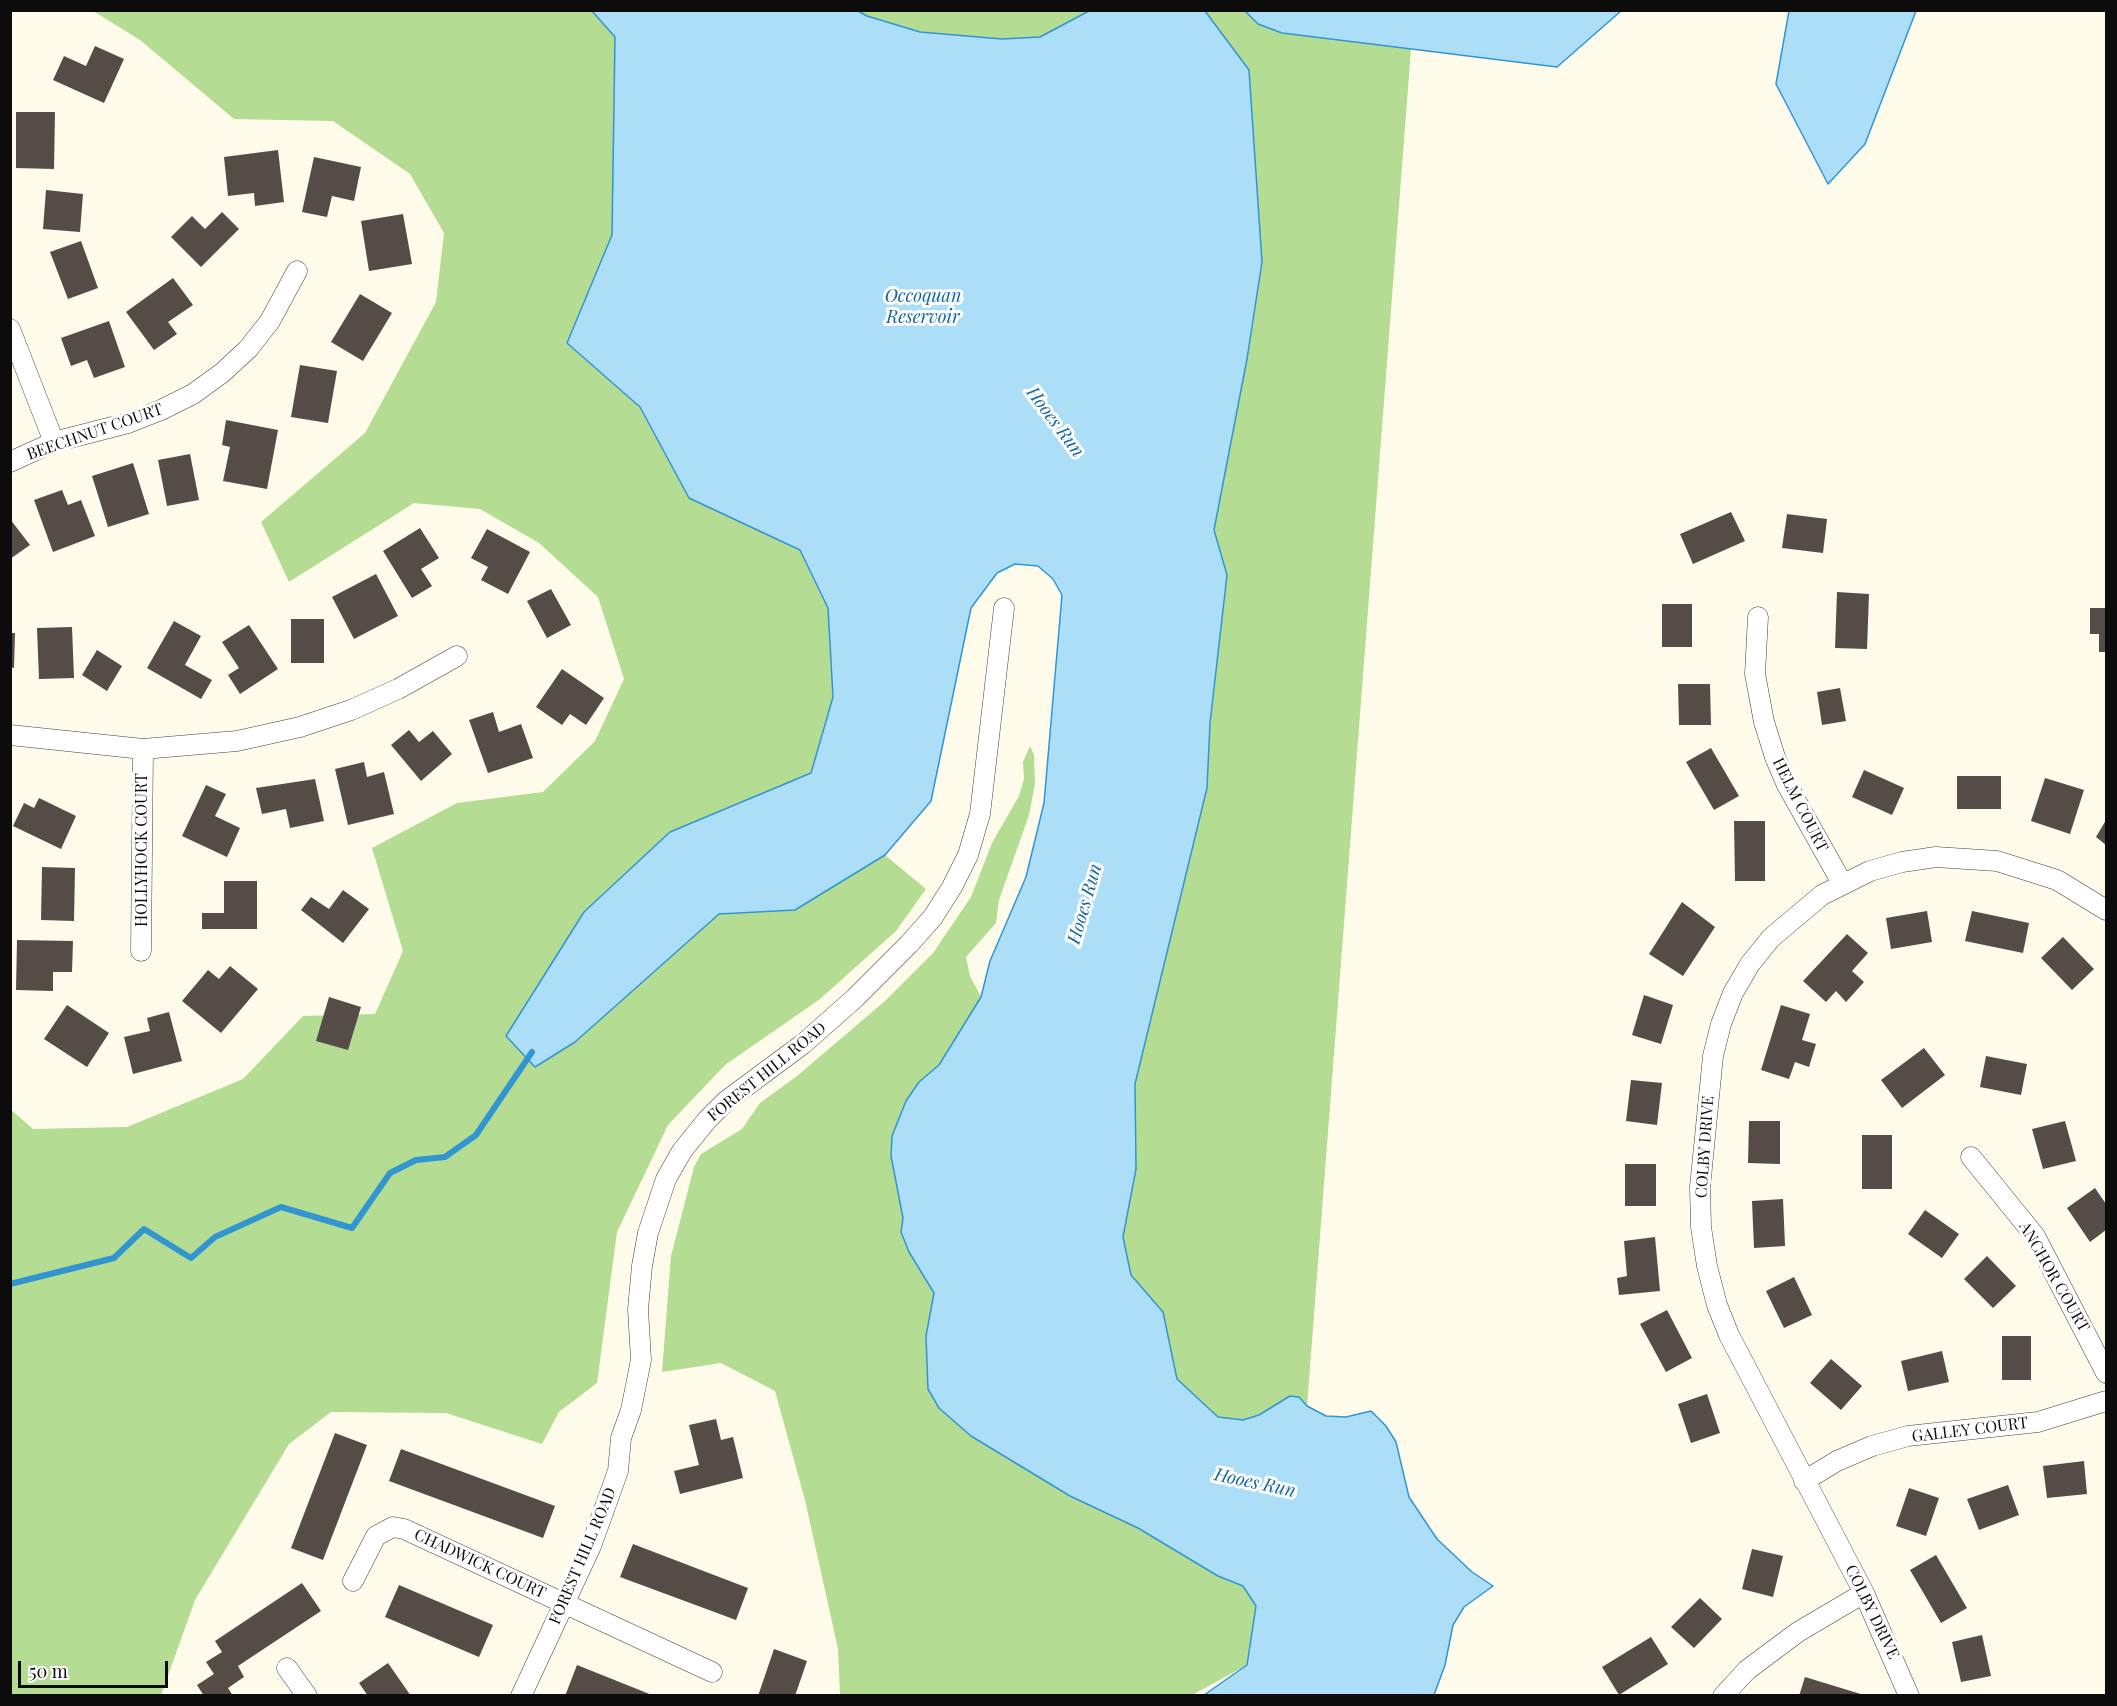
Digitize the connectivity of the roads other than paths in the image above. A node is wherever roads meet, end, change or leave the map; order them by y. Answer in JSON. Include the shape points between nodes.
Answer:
{"nodes":[{"id":1,"x":297,"y":271,"type":"dead end"},
{"id":2,"x":10,"y":328,"type":"edge"},
{"id":3,"x":54,"y":442,"type":"junction"},
{"id":4,"x":10,"y":462,"type":"edge"},
{"id":5,"x":1004,"y":608,"type":"dead end"},
{"id":6,"x":1758,"y":617,"type":"dead end"},
{"id":7,"x":458,"y":656,"type":"dead end"},
{"id":8,"x":10,"y":735,"type":"edge"},
{"id":9,"x":143,"y":749,"type":"junction"},
{"id":10,"x":1842,"y":883,"type":"junction"},
{"id":11,"x":2106,"y":910,"type":"edge"},
{"id":12,"x":141,"y":951,"type":"dead end"},
{"id":13,"x":1971,"y":1157,"type":"dead end"},
{"id":14,"x":2106,"y":1374,"type":"edge"},
{"id":15,"x":2106,"y":1401,"type":"edge"},
{"id":16,"x":1804,"y":1481,"type":"junction"},
{"id":17,"x":353,"y":1581,"type":"dead end"},
{"id":18,"x":1864,"y":1593,"type":"junction"},
{"id":19,"x":564,"y":1603,"type":"junction"},
{"id":20,"x":287,"y":1668,"type":"dead end"},
{"id":21,"x":712,"y":1672,"type":"dead end"},
{"id":22,"x":307,"y":1695,"type":"edge"},
{"id":23,"x":522,"y":1695,"type":"edge"},
{"id":24,"x":1723,"y":1695,"type":"edge"},
{"id":25,"x":1910,"y":1695,"type":"edge"}],
"edges":[{"from":1,"to":3,"type":"street","name":"BEECHNUT COURT","via":[[270,321],[248,349],[193,394],[128,423]]},
{"from":2,"to":3,"type":"street"},
{"from":3,"to":4,"type":"street","name":"BEECHNUT COURT"},
{"from":5,"to":19,"type":"street","name":"FOREST HILL ROAD","via":[[980,814],[968,855],[952,887],[933,917],[855,999],[707,1119],[666,1179],[642,1266],[638,1309],[641,1360],[621,1438],[618,1471],[595,1536]]},
{"from":6,"to":10,"type":"street","name":"HELM COURT","via":[[1755,674],[1772,749]]},
{"from":7,"to":9,"type":"street","via":[[399,689],[300,727],[237,741]]},
{"from":8,"to":9,"type":"street"},
{"from":9,"to":12,"type":"street","name":"HOLLYHOCK COURT"},
{"from":10,"to":11,"type":"street","name":"COLBY DRIVE","via":[[1902,862],[1962,857],[2031,870],[2057,880]]},
{"from":10,"to":16,"type":"street","name":"COLBY DRIVE","via":[[1806,907],[1771,938],[1733,993],[1713,1056],[1700,1187],[1702,1237],[1717,1305]]},
{"from":13,"to":14,"type":"street","name":"ANCHOR COURT","via":[[2035,1236]]},
{"from":15,"to":16,"type":"street","name":"GALLEY COURT","via":[[2038,1422],[1908,1436],[1837,1461]]},
{"from":16,"to":18,"type":"street","name":"COLBY DRIVE"},
{"from":17,"to":19,"type":"street","name":"CHADWICK COURT","via":[[376,1536],[393,1527]]},
{"from":18,"to":24,"type":"street","via":[[1747,1670]]},
{"from":18,"to":25,"type":"street","name":"COLBY DRIVE"},
{"from":19,"to":21,"type":"street"},
{"from":19,"to":23,"type":"street","name":"FOREST HILL ROAD"},
{"from":20,"to":22,"type":"street"}]}
